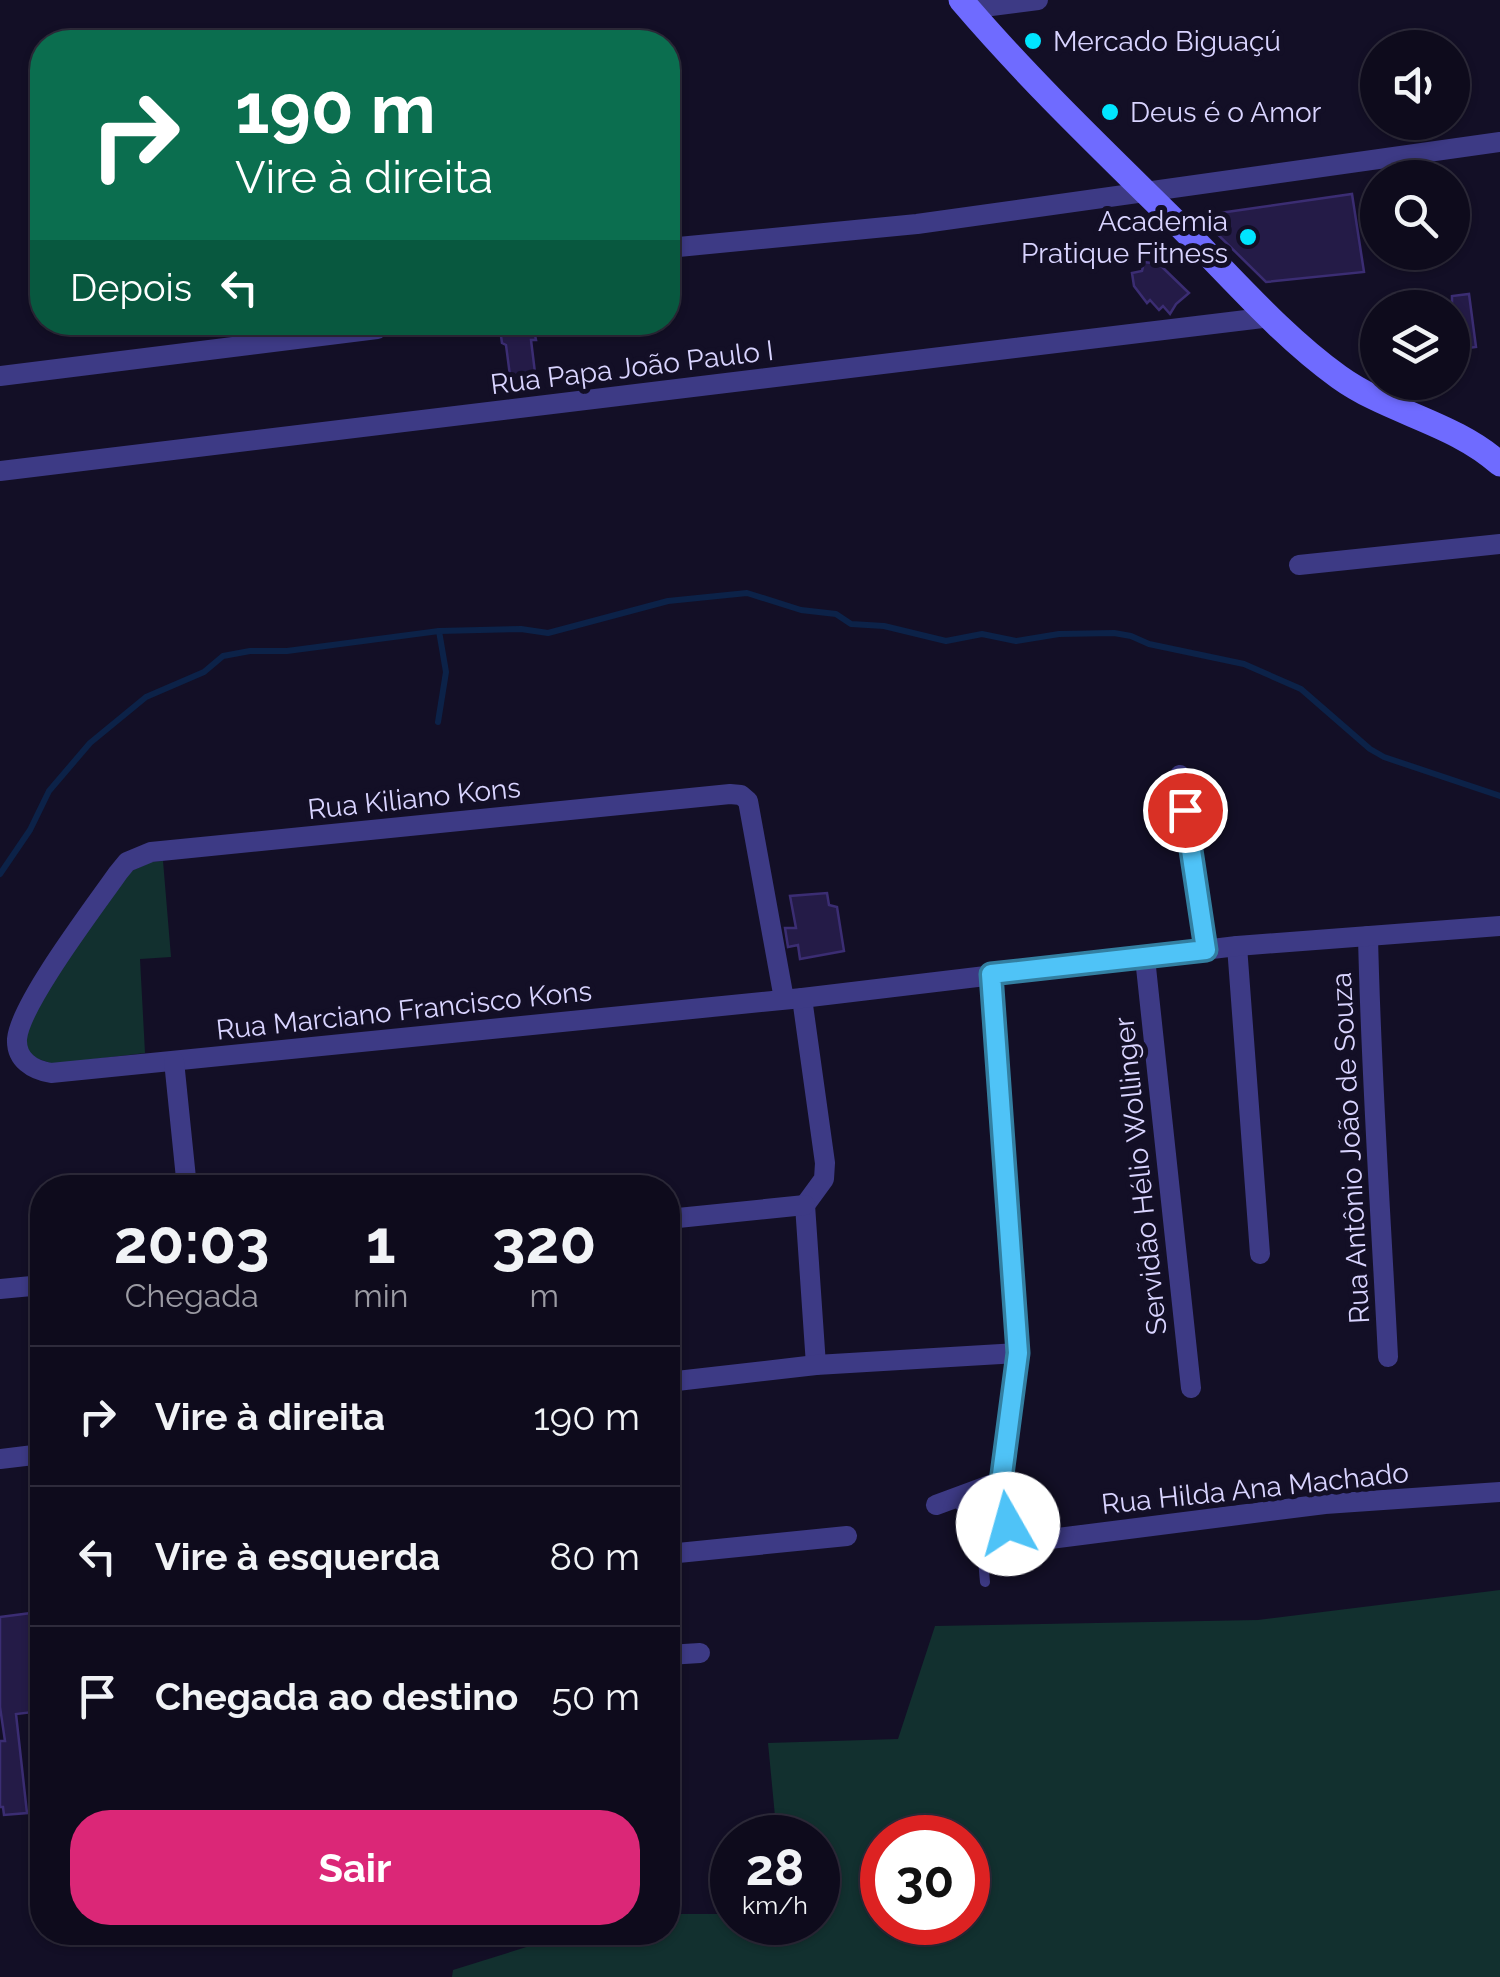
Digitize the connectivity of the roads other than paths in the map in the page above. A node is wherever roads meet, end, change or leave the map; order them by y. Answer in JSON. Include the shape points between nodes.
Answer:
{"nodes":[{"id":1,"x":1038,"y":0,"type":"edge"},
{"id":2,"x":964,"y":4,"type":"edge"},
{"id":3,"x":1500,"y":142,"type":"edge"},
{"id":4,"x":1145,"y":192,"type":"junction"},
{"id":5,"x":680,"y":247,"type":"edge"},
{"id":6,"x":1271,"y":317,"type":"junction"},
{"id":7,"x":329,"y":335,"type":"edge"},
{"id":8,"x":0,"y":376,"type":"edge"},
{"id":9,"x":1500,"y":464,"type":"edge"},
{"id":10,"x":0,"y":470,"type":"edge"},
{"id":11,"x":1500,"y":544,"type":"edge"},
{"id":12,"x":1299,"y":565,"type":"dead end"},
{"id":13,"x":1180,"y":775,"type":"dead end"},
{"id":14,"x":1500,"y":926,"type":"edge"},
{"id":15,"x":1368,"y":936,"type":"junction"},
{"id":16,"x":1237,"y":946,"type":"junction"},
{"id":17,"x":1206,"y":950,"type":"junction"},
{"id":18,"x":1145,"y":958,"type":"junction"},
{"id":19,"x":991,"y":974,"type":"junction"},
{"id":20,"x":793,"y":999,"type":"junction"},
{"id":21,"x":174,"y":1061,"type":"junction"},
{"id":22,"x":30,"y":1067,"type":"joint"},
{"id":23,"x":186,"y":1175,"type":"edge"},
{"id":24,"x":805,"y":1205,"type":"junction"},
{"id":25,"x":680,"y":1218,"type":"edge"},
{"id":26,"x":1260,"y":1254,"type":"dead end"},
{"id":27,"x":30,"y":1285,"type":"edge"},
{"id":28,"x":0,"y":1289,"type":"edge"},
{"id":29,"x":1018,"y":1353,"type":"junction"},
{"id":30,"x":1388,"y":1357,"type":"dead end"},
{"id":31,"x":816,"y":1366,"type":"junction"},
{"id":32,"x":680,"y":1381,"type":"edge"},
{"id":33,"x":1190,"y":1388,"type":"dead end"},
{"id":34,"x":30,"y":1456,"type":"edge"},
{"id":35,"x":0,"y":1460,"type":"edge"},
{"id":36,"x":1001,"y":1482,"type":"junction"},
{"id":37,"x":1500,"y":1492,"type":"edge"},
{"id":38,"x":945,"y":1502,"type":"joint"},
{"id":39,"x":847,"y":1536,"type":"dead end"},
{"id":40,"x":680,"y":1553,"type":"edge"},
{"id":41,"x":986,"y":1582,"type":"dead end"},
{"id":42,"x":700,"y":1652,"type":"dead end"},
{"id":43,"x":680,"y":1654,"type":"edge"}],
"edges":[{"from":1,"to":2,"type":"street"},
{"from":2,"to":4,"type":"main road"},
{"from":3,"to":4,"type":"street"},
{"from":4,"to":5,"type":"street","via":[[917,224]]},
{"from":4,"to":6,"type":"main road"},
{"from":6,"to":9,"type":"main road","via":[[1357,389],[1467,439]]},
{"from":6,"to":10,"type":"street","name":"Rua Papa João Paulo I"},
{"from":7,"to":8,"type":"street"},
{"from":11,"to":12,"type":"street"},
{"from":13,"to":17,"type":"street"},
{"from":14,"to":15,"type":"street","name":"Rua Marciano Francisco Kons"},
{"from":15,"to":16,"type":"street","name":"Rua Marciano Francisco Kons"},
{"from":15,"to":30,"type":"street","name":"Rua Antônio João de Souza"},
{"from":16,"to":17,"type":"street","name":"Rua Marciano Francisco Kons"},
{"from":16,"to":26,"type":"street"},
{"from":17,"to":18,"type":"street","name":"Rua Marciano Francisco Kons"},
{"from":18,"to":19,"type":"street","name":"Rua Marciano Francisco Kons"},
{"from":18,"to":33,"type":"street","name":"Servidão Hélio Wollinger"},
{"from":19,"to":20,"type":"street","name":"Rua Marciano Francisco Kons"},
{"from":19,"to":29,"type":"street"},
{"from":20,"to":21,"type":"street","name":"Rua Marciano Francisco Kons"},
{"from":20,"to":22,"type":"street","name":"Rua Kiliano Kons","via":[[748,801],[730,794],[138,856],[118,872],[27,1008],[17,1039]]},
{"from":20,"to":24,"type":"street","via":[[825,1162],[824,1179]]},
{"from":21,"to":22,"type":"street","name":"Rua Marciano Francisco Kons","via":[[51,1073]]},
{"from":21,"to":23,"type":"street"},
{"from":24,"to":25,"type":"street"},
{"from":24,"to":31,"type":"street"},
{"from":27,"to":28,"type":"street"},
{"from":29,"to":31,"type":"street"},
{"from":29,"to":36,"type":"street"},
{"from":31,"to":32,"type":"street"},
{"from":34,"to":35,"type":"street"},
{"from":36,"to":37,"type":"street","name":"Rua Hilda Ana Machado","via":[[1008,1524],[1033,1540],[1324,1504]]},
{"from":36,"to":38,"type":"street"},
{"from":38,"to":41,"type":"lane","via":[[975,1521]]},
{"from":39,"to":40,"type":"street"},
{"from":42,"to":43,"type":"street"}]}
